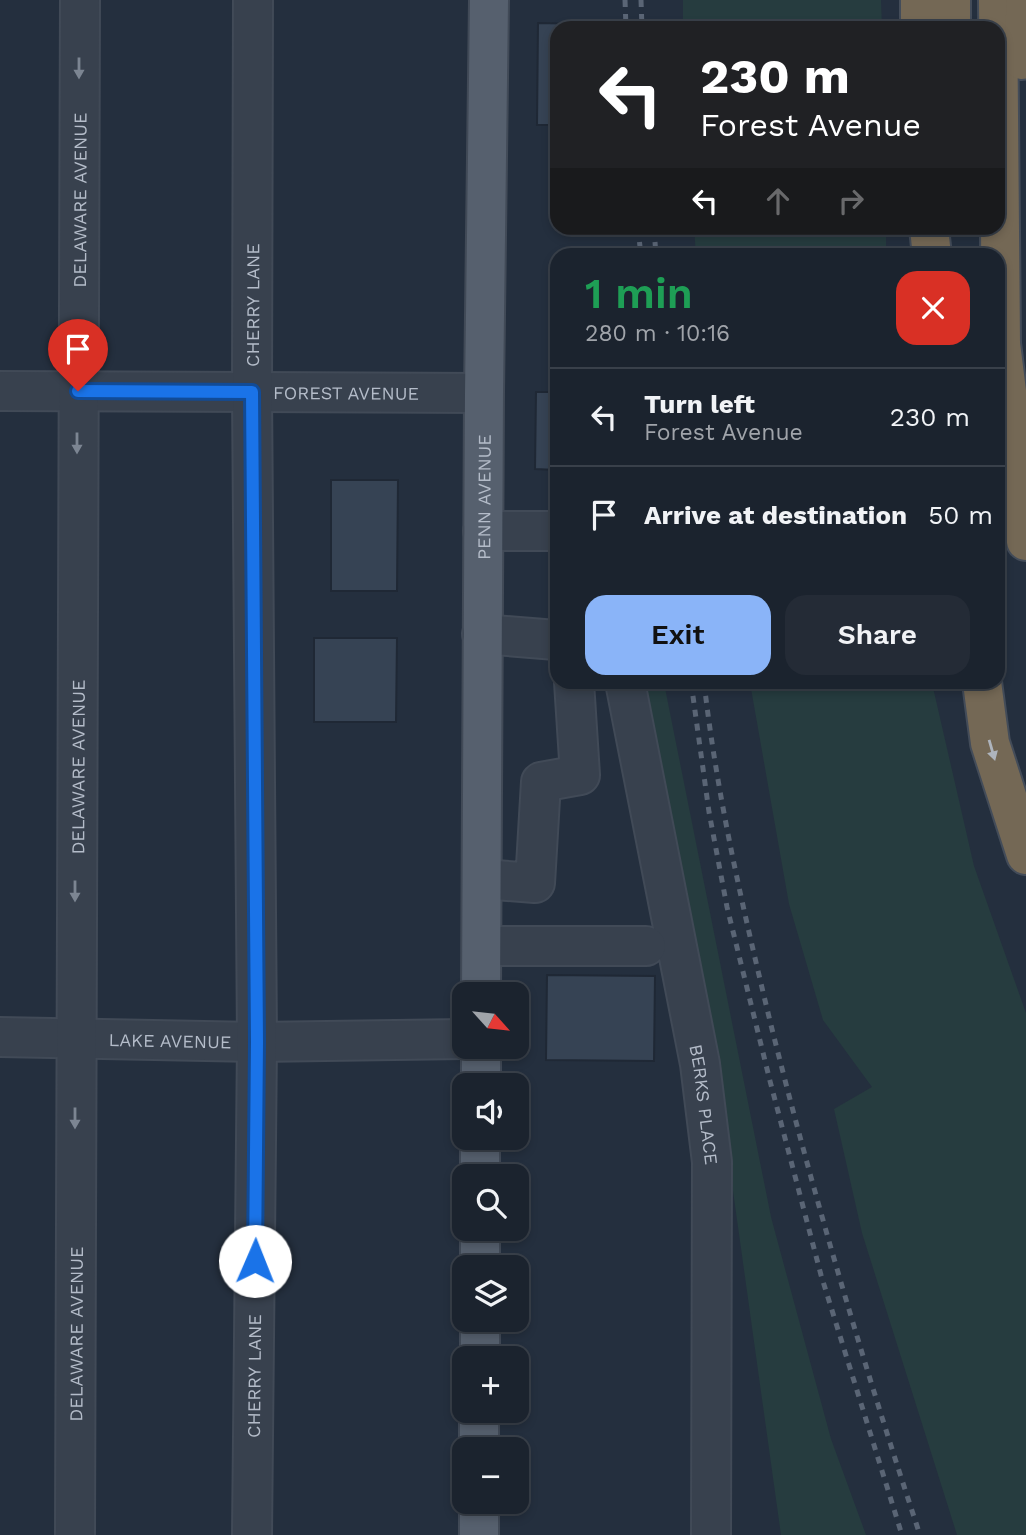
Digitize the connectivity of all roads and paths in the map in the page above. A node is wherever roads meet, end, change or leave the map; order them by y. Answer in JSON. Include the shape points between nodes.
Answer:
{"nodes":[{"id":1,"x":80,"y":0,"type":"edge"},
{"id":2,"x":253,"y":0,"type":"edge"},
{"id":3,"x":489,"y":0,"type":"edge"},
{"id":4,"x":920,"y":0,"type":"edge"},
{"id":5,"x":951,"y":0,"type":"edge"},
{"id":6,"x":998,"y":0,"type":"edge"},
{"id":7,"x":1026,"y":1,"type":"edge"},
{"id":8,"x":920,"y":21,"type":"edge"},
{"id":9,"x":951,"y":21,"type":"edge"},
{"id":10,"x":998,"y":21,"type":"edge"},
{"id":11,"x":1005,"y":289,"type":"edge"},
{"id":12,"x":1005,"y":376,"type":"edge"},
{"id":13,"x":0,"y":391,"type":"edge"},
{"id":14,"x":78,"y":391,"type":"junction"},
{"id":15,"x":252,"y":392,"type":"junction"},
{"id":16,"x":484,"y":393,"type":"junction"},
{"id":17,"x":483,"y":531,"type":"junction"},
{"id":18,"x":550,"y":531,"type":"edge"},
{"id":19,"x":1026,"y":541,"type":"edge"},
{"id":20,"x":482,"y":634,"type":"junction"},
{"id":21,"x":550,"y":640,"type":"edge"},
{"id":22,"x":574,"y":689,"type":"edge"},
{"id":23,"x":626,"y":689,"type":"edge"},
{"id":24,"x":983,"y":689,"type":"edge"},
{"id":25,"x":1026,"y":855,"type":"edge"},
{"id":26,"x":482,"y":879,"type":"junction"},
{"id":27,"x":482,"y":946,"type":"junction"},
{"id":28,"x":646,"y":946,"type":"dead end"},
{"id":29,"x":481,"y":982,"type":"edge"},
{"id":30,"x":0,"y":1037,"type":"edge"},
{"id":31,"x":75,"y":1037,"type":"junction"},
{"id":32,"x":452,"y":1039,"type":"edge"},
{"id":33,"x":257,"y":1042,"type":"junction"},
{"id":34,"x":479,"y":1514,"type":"edge"},
{"id":35,"x":75,"y":1535,"type":"edge"},
{"id":36,"x":252,"y":1535,"type":"edge"},
{"id":37,"x":479,"y":1535,"type":"edge"},
{"id":38,"x":711,"y":1535,"type":"edge"}],
"edges":[{"from":1,"to":14,"type":"street","name":"DELAWARE AVENUE","one_way":true},
{"from":2,"to":15,"type":"street","name":"CHERRY LANE"},
{"from":3,"to":16,"type":"main road","name":"PENN AVENUE"},
{"from":4,"to":8,"type":"highway"},
{"from":5,"to":9,"type":"highway"},
{"from":6,"to":10,"type":"highway"},
{"from":7,"to":11,"type":"highway"},
{"from":12,"to":19,"type":"highway"},
{"from":13,"to":14,"type":"street","name":"FOREST AVENUE"},
{"from":14,"to":15,"type":"street","name":"FOREST AVENUE"},
{"from":14,"to":31,"type":"street","name":"DELAWARE AVENUE","one_way":true},
{"from":15,"to":16,"type":"street","name":"FOREST AVENUE"},
{"from":15,"to":33,"type":"street","name":"CHERRY LANE"},
{"from":16,"to":17,"type":"main road","name":"PENN AVENUE"},
{"from":17,"to":18,"type":"street"},
{"from":17,"to":20,"type":"main road","name":"PENN AVENUE"},
{"from":20,"to":21,"type":"street"},
{"from":20,"to":26,"type":"main road","name":"PENN AVENUE"},
{"from":22,"to":26,"type":"street","via":[[580,775],[541,782],[536,883]]},
{"from":23,"to":38,"type":"street","name":"BERKS PLACE","via":[[700,1064],[712,1161]]},
{"from":24,"to":25,"type":"highway","one_way":true,"via":[[990,743]]},
{"from":26,"to":27,"type":"main road","name":"PENN AVENUE"},
{"from":27,"to":28,"type":"street"},
{"from":27,"to":29,"type":"main road","name":"PENN AVENUE"},
{"from":30,"to":31,"type":"street","name":"LAKE AVENUE"},
{"from":31,"to":33,"type":"street","name":"LAKE AVENUE"},
{"from":31,"to":35,"type":"street","name":"DELAWARE AVENUE","one_way":true},
{"from":32,"to":33,"type":"street","name":"LAKE AVENUE"},
{"from":33,"to":36,"type":"street","name":"CHERRY LANE"},
{"from":34,"to":37,"type":"main road"}]}
